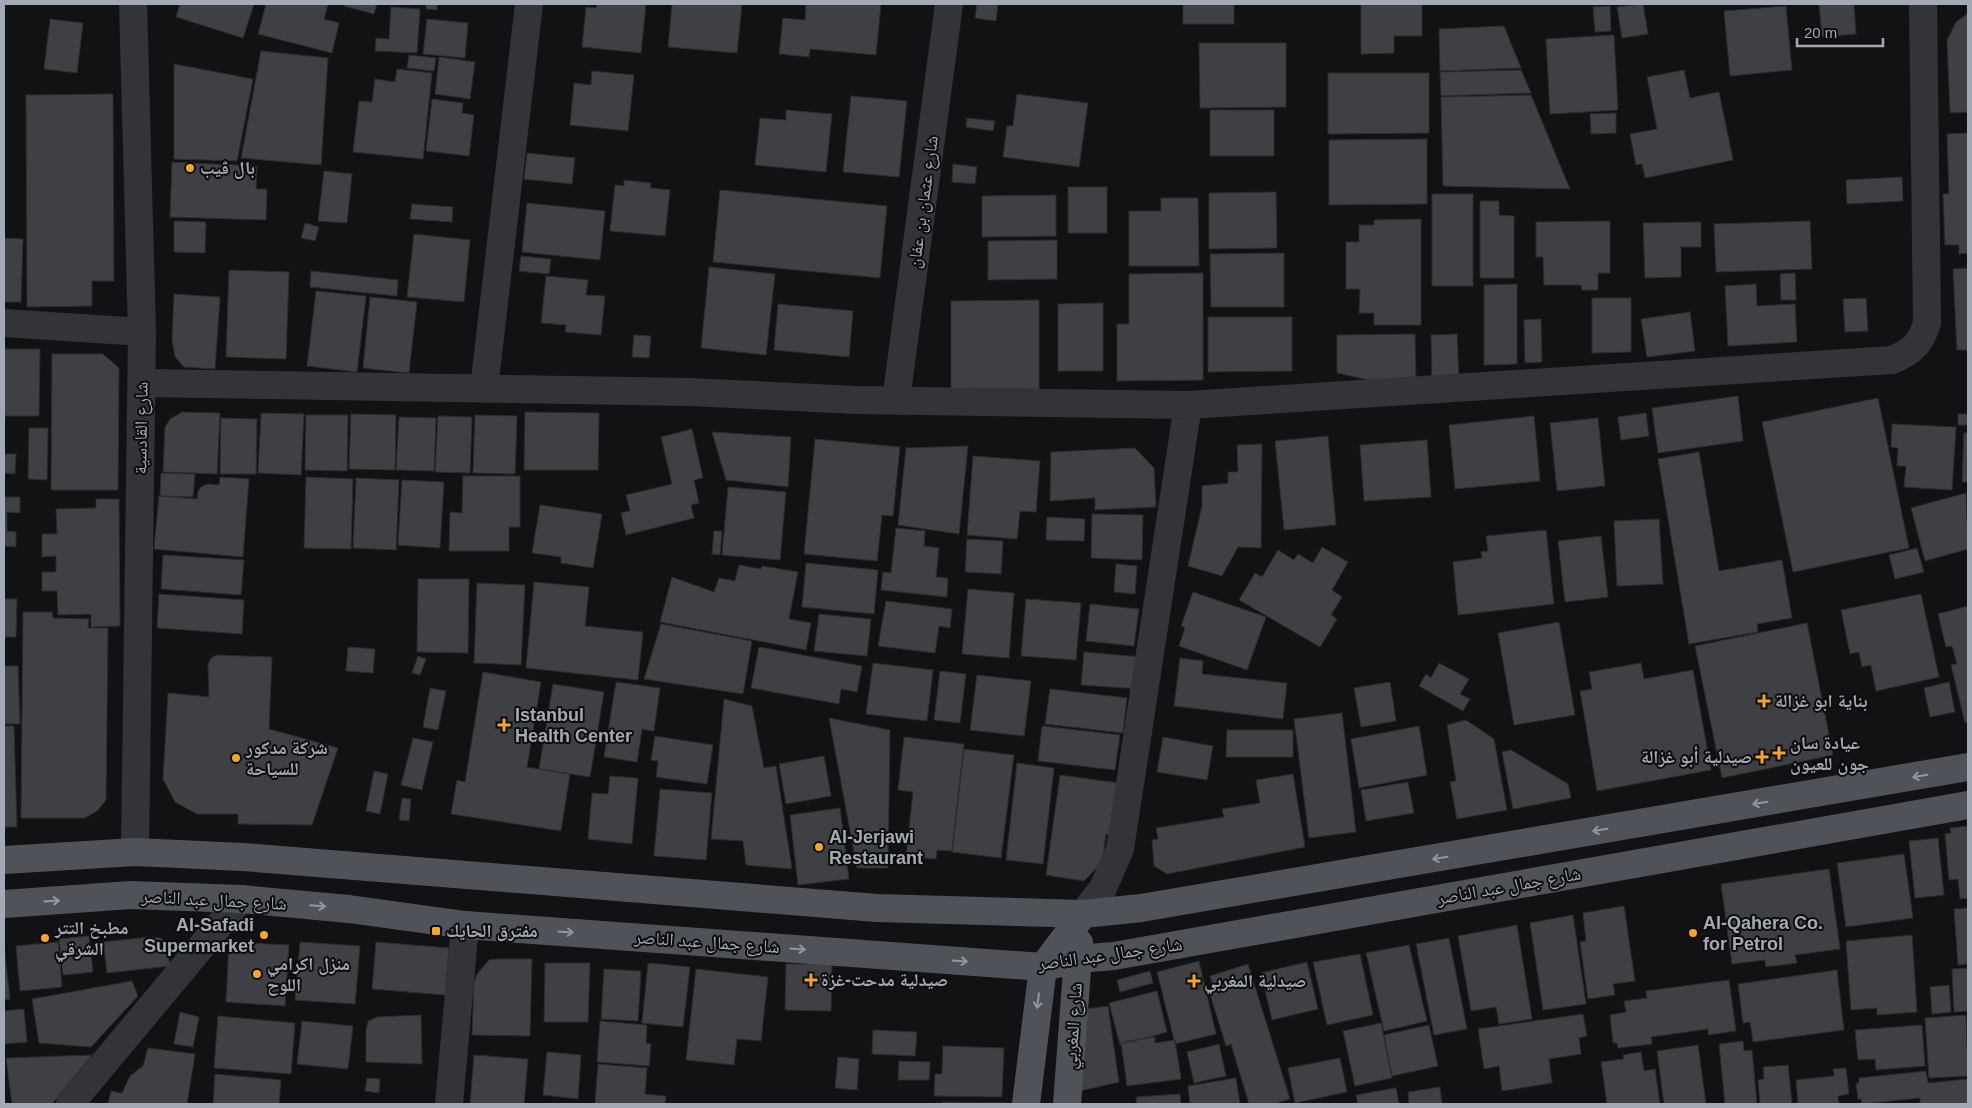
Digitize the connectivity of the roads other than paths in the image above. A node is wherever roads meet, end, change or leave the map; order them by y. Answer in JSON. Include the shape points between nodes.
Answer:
{"nodes":[{"id":1,"x":133,"y":4,"type":"edge"},
{"id":2,"x":529,"y":4,"type":"edge"},
{"id":3,"x":949,"y":4,"type":"edge"},
{"id":4,"x":1923,"y":4,"type":"edge"},
{"id":5,"x":4,"y":323,"type":"edge"},
{"id":6,"x":142,"y":332,"type":"junction"},
{"id":7,"x":142,"y":383,"type":"junction"},
{"id":8,"x":484,"y":388,"type":"junction"},
{"id":9,"x":896,"y":400,"type":"junction"},
{"id":10,"x":1188,"y":405,"type":"junction"},
{"id":11,"x":1968,"y":767,"type":"edge"},
{"id":12,"x":1968,"y":805,"type":"edge"},
{"id":13,"x":135,"y":852,"type":"junction"},
{"id":14,"x":4,"y":860,"type":"edge"},
{"id":15,"x":241,"y":899,"type":"junction"},
{"id":16,"x":4,"y":904,"type":"edge"},
{"id":17,"x":1083,"y":914,"type":"junction"},
{"id":18,"x":465,"y":925,"type":"junction"},
{"id":19,"x":1077,"y":959,"type":"junction"},
{"id":20,"x":1043,"y":967,"type":"junction"},
{"id":21,"x":70,"y":1104,"type":"edge"},
{"id":22,"x":449,"y":1104,"type":"edge"},
{"id":23,"x":1026,"y":1104,"type":"edge"},
{"id":24,"x":1066,"y":1104,"type":"edge"}],
"edges":[{"from":1,"to":6,"type":"street","name":"شارع القادسية"},
{"from":2,"to":8,"type":"street"},
{"from":3,"to":9,"type":"street","name":"شارع عثمان بن عفان"},
{"from":4,"to":10,"type":"street","via":[[1927,322],[1923,336],[1904,355],[1892,360]]},
{"from":5,"to":6,"type":"street"},
{"from":6,"to":7,"type":"street","name":"شارع القادسية"},
{"from":7,"to":8,"type":"street"},
{"from":7,"to":13,"type":"street","name":"شارع القادسية"},
{"from":8,"to":9,"type":"street"},
{"from":9,"to":10,"type":"street"},
{"from":10,"to":17,"type":"street","via":[[1120,849],[1104,888]]},
{"from":11,"to":17,"type":"main road","one_way":true,"via":[[1141,908]]},
{"from":12,"to":19,"type":"main road","name":"شارع جمال عبد الناصر","via":[[1124,955]]},
{"from":13,"to":14,"type":"main road"},
{"from":13,"to":17,"type":"main road","via":[[263,859],[877,908]]},
{"from":16,"to":15,"type":"main road","name":"شارع جمال عبد الناصر","one_way":true,"via":[[131,895]]},
{"from":15,"to":18,"type":"main road","name":"شارع جمال عبد الناصر","one_way":true,"via":[[349,909]]},
{"from":15,"to":21,"type":"street"},
{"from":17,"to":19,"type":"main road","name":"شارع المغربي"},
{"from":17,"to":20,"type":"main road","name":"شارع المغربي"},
{"from":18,"to":20,"type":"main road","name":"شارع جمال عبد الناصر","one_way":true},
{"from":18,"to":22,"type":"street"},
{"from":19,"to":20,"type":"main road","name":"شارع جمال عبد الناصر"},
{"from":19,"to":24,"type":"main road","name":"شارع المغربي"},
{"from":20,"to":23,"type":"main road","name":"شارع المغربي","one_way":true}]}
